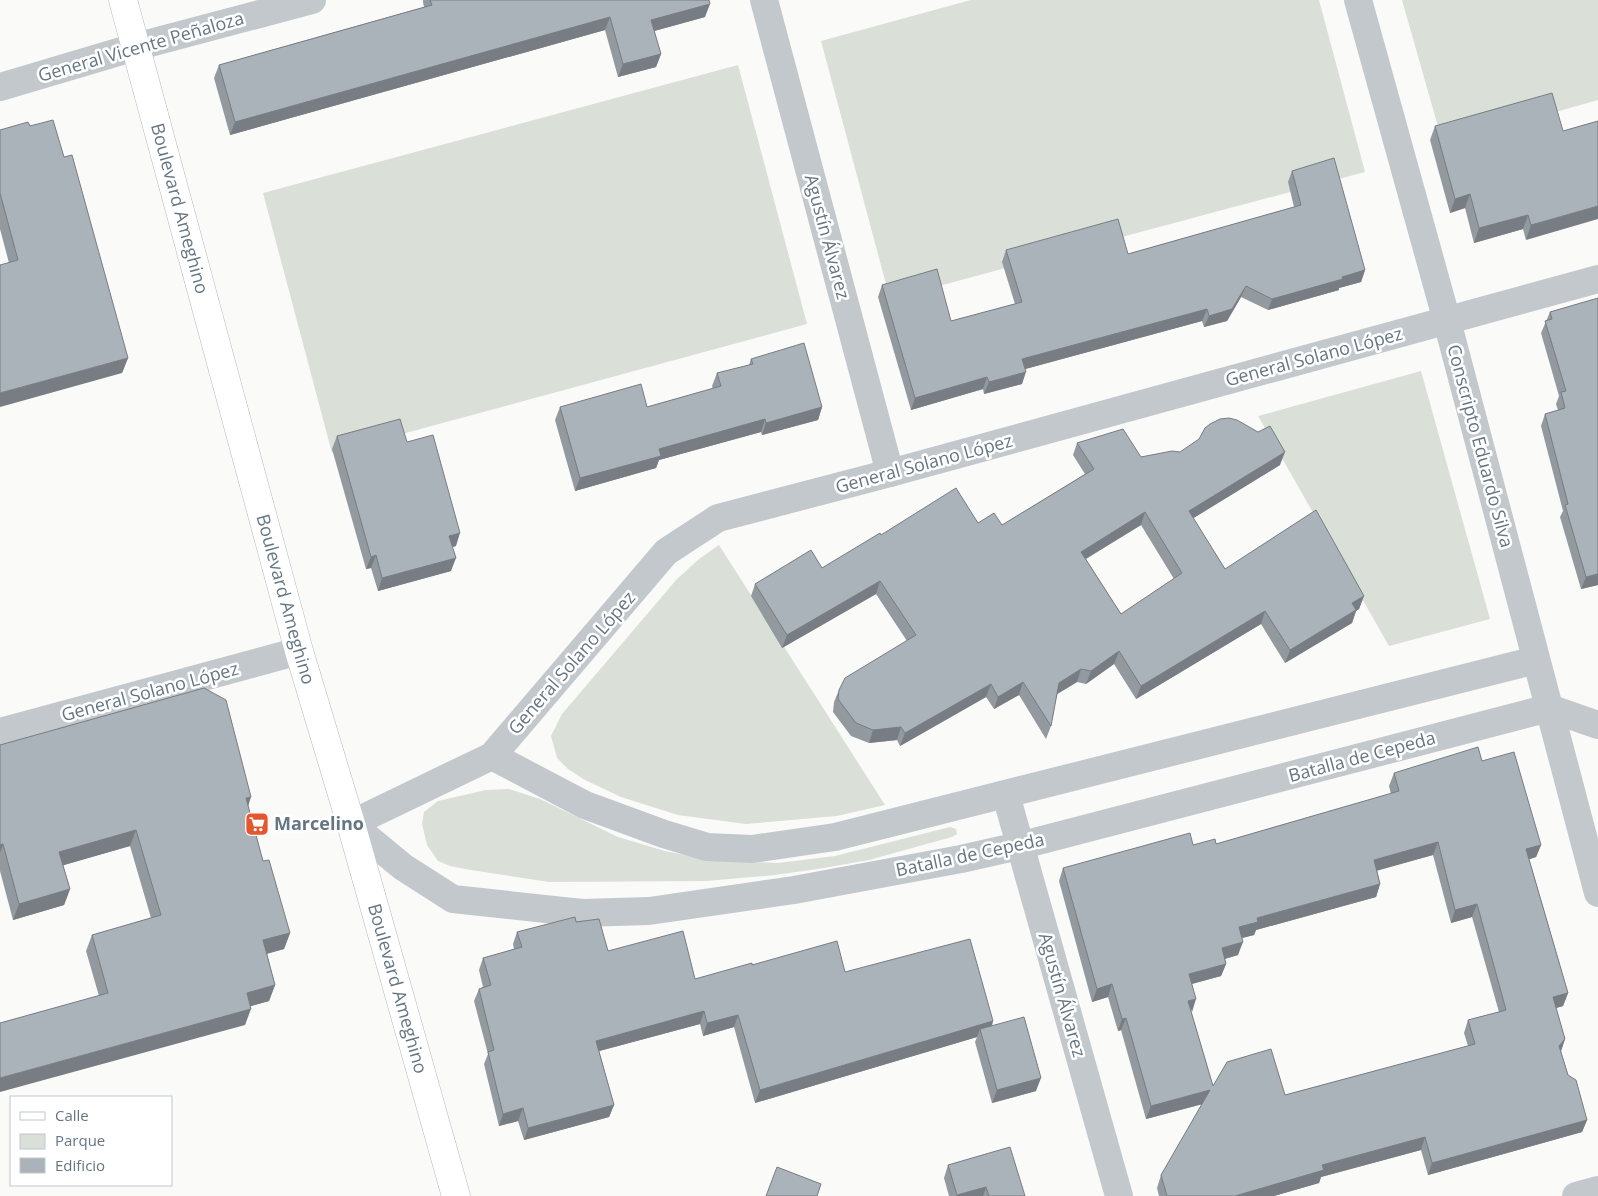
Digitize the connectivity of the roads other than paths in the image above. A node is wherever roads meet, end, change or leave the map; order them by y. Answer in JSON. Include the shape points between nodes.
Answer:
{"nodes":[{"id":1,"x":123,"y":0,"type":"edge"},
{"id":2,"x":312,"y":0,"type":"edge"},
{"id":3,"x":764,"y":0,"type":"edge"},
{"id":4,"x":1358,"y":0,"type":"edge"},
{"id":5,"x":135,"y":47,"type":"junction"},
{"id":6,"x":0,"y":87,"type":"edge"},
{"id":7,"x":1598,"y":279,"type":"edge"},
{"id":8,"x":1447,"y":321,"type":"junction"},
{"id":9,"x":890,"y":474,"type":"junction"},
{"id":10,"x":299,"y":652,"type":"junction"},
{"id":11,"x":1536,"y":660,"type":"junction"},
{"id":12,"x":1548,"y":708,"type":"junction"},
{"id":13,"x":1598,"y":725,"type":"edge"},
{"id":14,"x":0,"y":732,"type":"edge"},
{"id":15,"x":492,"y":756,"type":"junction"},
{"id":16,"x":1006,"y":795,"type":"junction"},
{"id":17,"x":351,"y":824,"type":"junction"},
{"id":18,"x":1020,"y":846,"type":"junction"},
{"id":19,"x":1598,"y":893,"type":"edge"},
{"id":20,"x":1598,"y":1190,"type":"edge"},
{"id":21,"x":456,"y":1196,"type":"edge"},
{"id":22,"x":1119,"y":1196,"type":"edge"},
{"id":23,"x":1576,"y":1196,"type":"edge"}],
"edges":[{"from":1,"to":5,"type":"main road","name":"Boulevard Ameghino"},
{"from":2,"to":5,"type":"street","name":"General Vicente Peñaloza"},
{"from":3,"to":9,"type":"street","name":"Agustín Álvarez"},
{"from":4,"to":8,"type":"street","name":"Conscripto Eduardo Silva"},
{"from":5,"to":6,"type":"street","name":"General Vicente Peñaloza"},
{"from":5,"to":10,"type":"main road","name":"Boulevard Ameghino"},
{"from":7,"to":8,"type":"street","name":"General Solano López"},
{"from":8,"to":9,"type":"street","name":"General Solano López"},
{"from":8,"to":11,"type":"street","name":"Conscripto Eduardo Silva"},
{"from":9,"to":15,"type":"street","name":"General Solano López","via":[[718,518],[666,552]]},
{"from":10,"to":14,"type":"street","name":"General Solano López"},
{"from":10,"to":17,"type":"main road","name":"Boulevard Ameghino"},
{"from":11,"to":12,"type":"street","name":"Conscripto Eduardo Silva"},
{"from":11,"to":16,"type":"street"},
{"from":12,"to":13,"type":"street"},
{"from":12,"to":18,"type":"street","name":"Batalla de Cepeda"},
{"from":12,"to":19,"type":"street","name":"Conscripto Eduardo Silva"},
{"from":15,"to":16,"type":"street","via":[[585,805],[707,847],[752,849],[835,837]]},
{"from":15,"to":17,"type":"street","name":"General Solano López"},
{"from":16,"to":18,"type":"street","name":"Agustín Álvarez"},
{"from":17,"to":18,"type":"street","name":"Batalla de Cepeda","via":[[403,868],[453,899],[582,913],[649,911],[794,890]]},
{"from":17,"to":21,"type":"main road","name":"Boulevard Ameghino"},
{"from":18,"to":22,"type":"street","name":"Agustín Álvarez"},
{"from":20,"to":23,"type":"street"}]}
